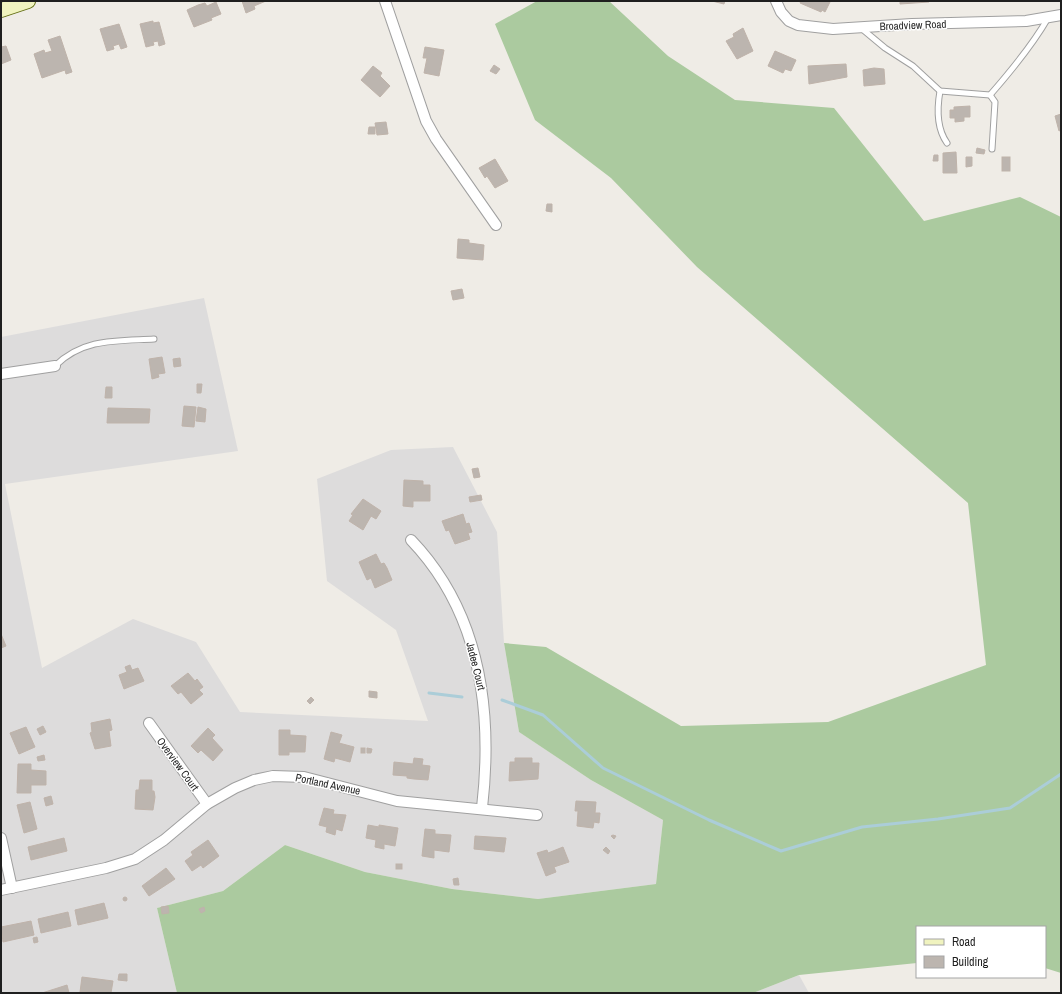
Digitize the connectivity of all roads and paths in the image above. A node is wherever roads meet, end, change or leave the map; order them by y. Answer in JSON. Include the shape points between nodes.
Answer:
{"nodes":[{"id":1,"x":28,"y":1,"type":"edge"},
{"id":2,"x":385,"y":1,"type":"edge"},
{"id":3,"x":776,"y":1,"type":"edge"},
{"id":4,"x":1,"y":10,"type":"edge"},
{"id":5,"x":1061,"y":14,"type":"edge"},
{"id":6,"x":1048,"y":17,"type":"junction"},
{"id":7,"x":859,"y":27,"type":"junction"},
{"id":8,"x":940,"y":91,"type":"junction"},
{"id":9,"x":990,"y":95,"type":"junction"},
{"id":10,"x":947,"y":143,"type":"dead end"},
{"id":11,"x":992,"y":149,"type":"dead end"},
{"id":12,"x":496,"y":225,"type":"dead end"},
{"id":13,"x":154,"y":339,"type":"dead end"},
{"id":14,"x":55,"y":366,"type":"joint"},
{"id":15,"x":1,"y":374,"type":"edge"},
{"id":16,"x":411,"y":540,"type":"dead end"},
{"id":17,"x":149,"y":723,"type":"dead end"},
{"id":18,"x":207,"y":804,"type":"junction"},
{"id":19,"x":482,"y":808,"type":"junction"},
{"id":20,"x":537,"y":815,"type":"dead end"},
{"id":21,"x":1,"y":838,"type":"edge"},
{"id":22,"x":12,"y":888,"type":"junction"},
{"id":23,"x":1,"y":890,"type":"edge"}],
"edges":[{"from":1,"to":4,"type":"main road"},
{"from":2,"to":12,"type":"street","via":[[426,121]]},
{"from":3,"to":7,"type":"street","name":"Broadview Road","via":[[789,22],[798,25],[833,29]]},
{"from":5,"to":6,"type":"street","name":"Broadview Road"},
{"from":6,"to":7,"type":"street","name":"Broadview Road","via":[[1026,21]]},
{"from":6,"to":9,"type":"lane","via":[[1023,56]]},
{"from":7,"to":8,"type":"lane","via":[[913,66]]},
{"from":8,"to":9,"type":"lane"},
{"from":8,"to":10,"type":"lane","via":[[940,126]]},
{"from":9,"to":11,"type":"lane","via":[[995,102]]},
{"from":13,"to":14,"type":"lane","via":[[85,345],[65,355]]},
{"from":14,"to":15,"type":"street"},
{"from":16,"to":19,"type":"street","name":"Jadee Court","via":[[426,556],[452,599],[463,621],[475,657],[482,685],[486,732]]},
{"from":17,"to":18,"type":"street","name":"Overview Court"},
{"from":18,"to":19,"type":"street","name":"Portland Avenue","via":[[254,780],[284,775],[326,782],[397,801]]},
{"from":18,"to":22,"type":"street","name":"Portland Avenue","via":[[164,840],[135,858],[106,868]]},
{"from":19,"to":20,"type":"street","name":"Portland Avenue"},
{"from":21,"to":22,"type":"street"},
{"from":22,"to":23,"type":"street","name":"Portland Avenue"}]}
